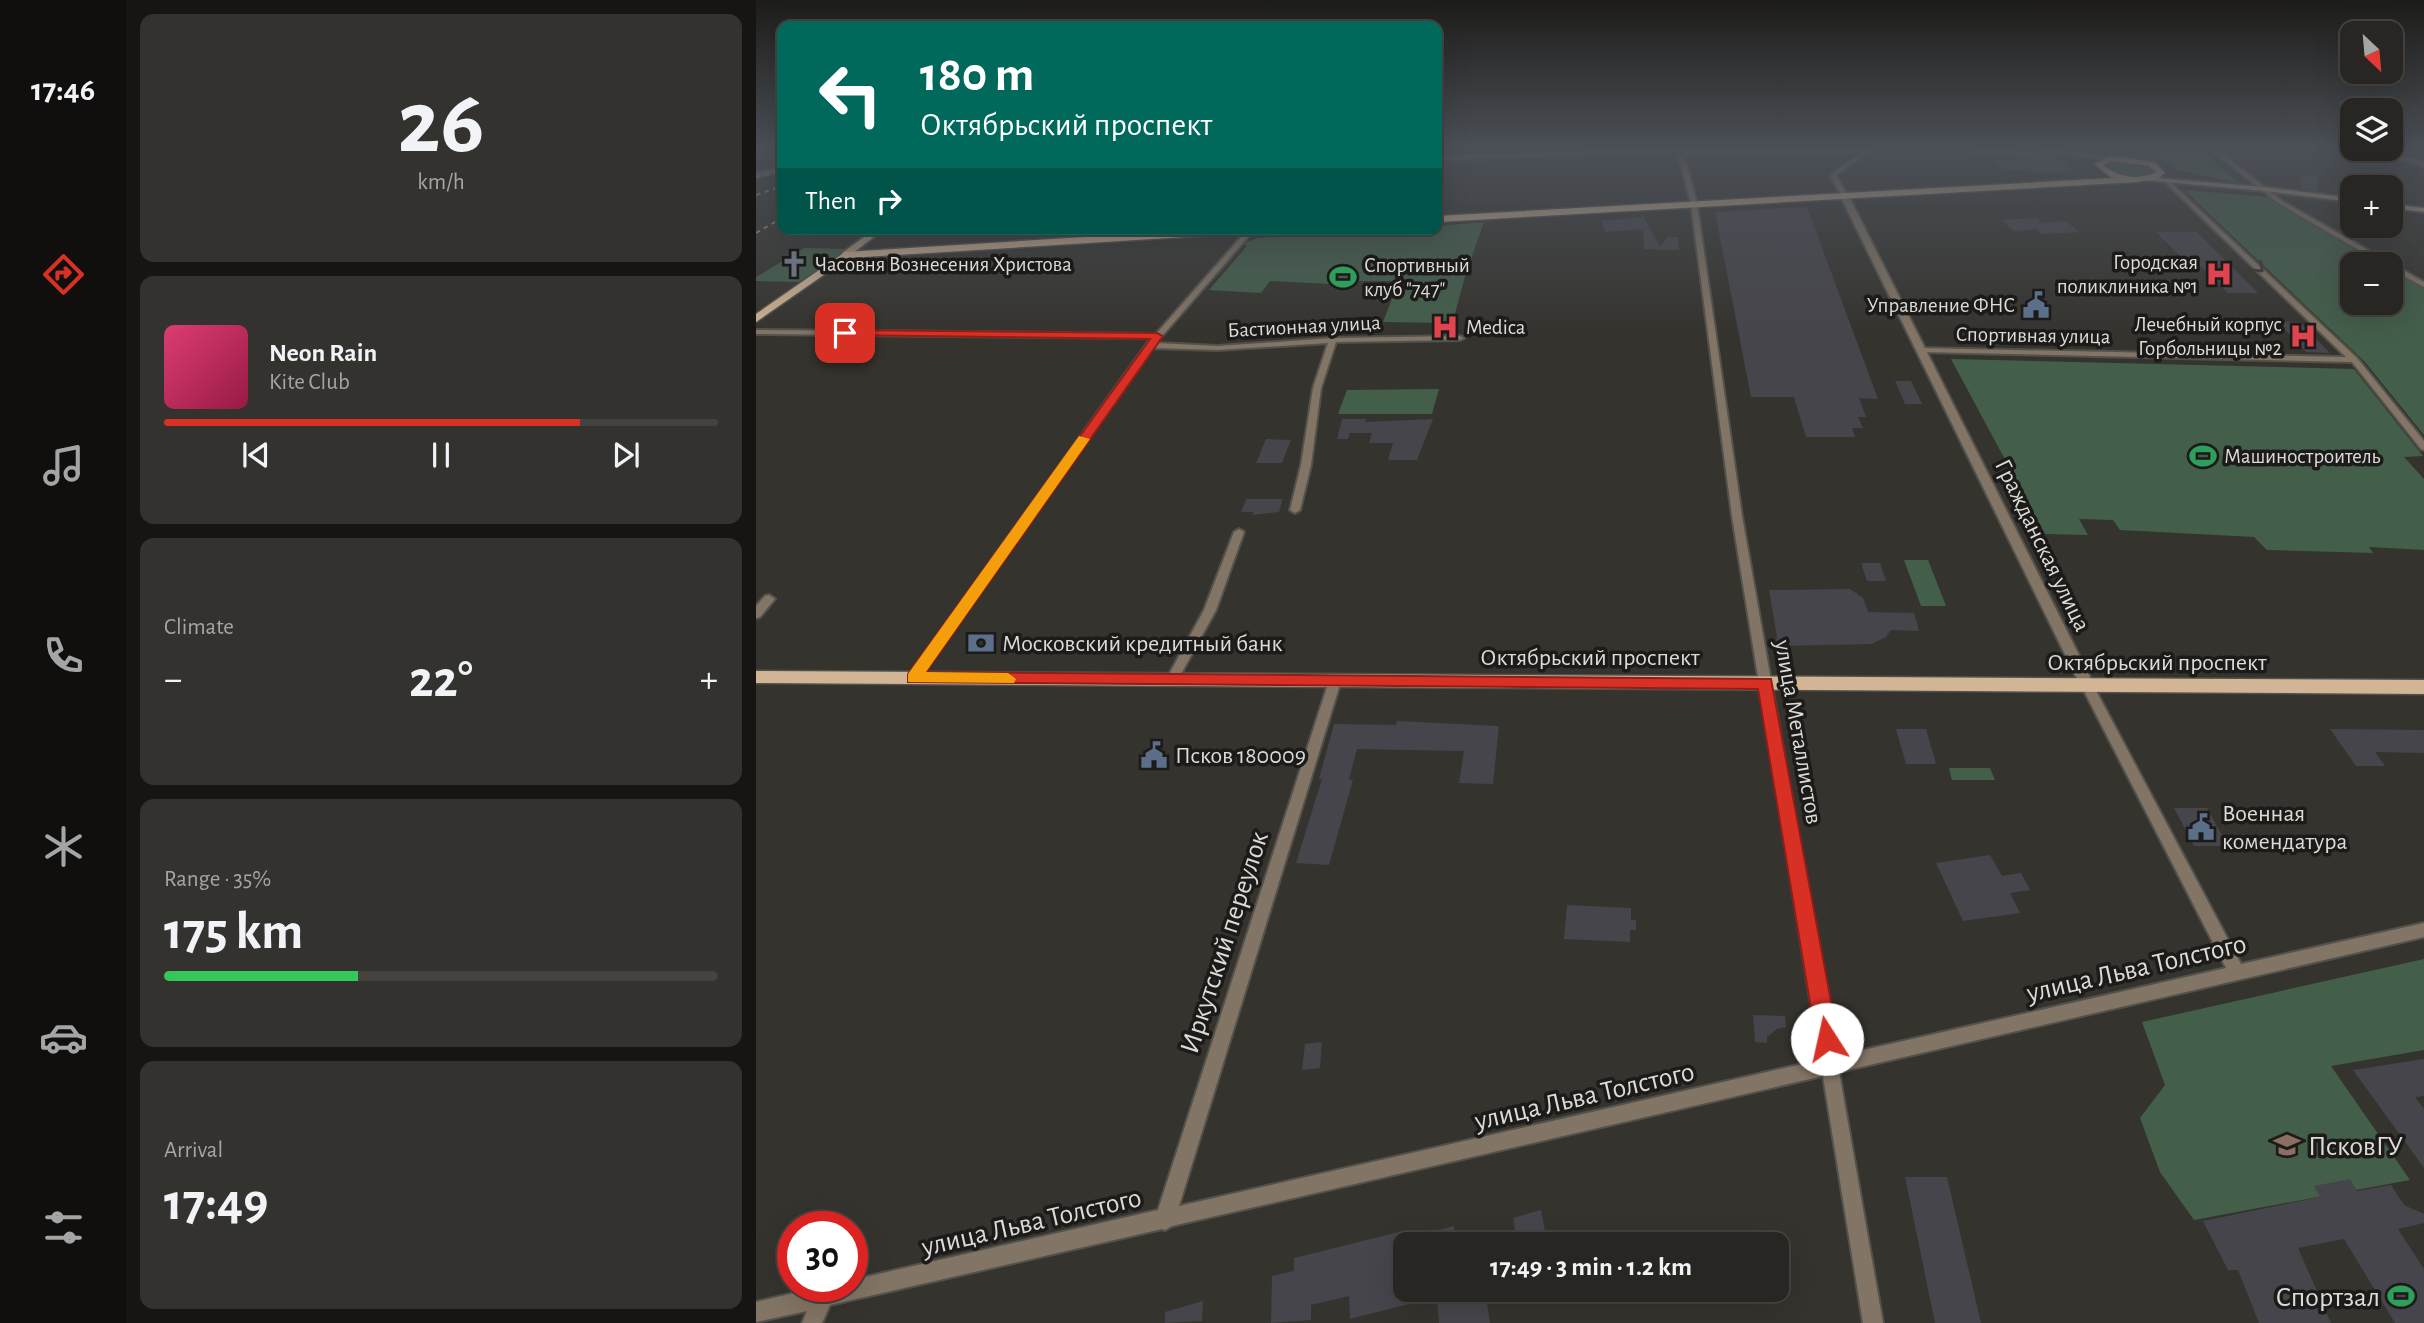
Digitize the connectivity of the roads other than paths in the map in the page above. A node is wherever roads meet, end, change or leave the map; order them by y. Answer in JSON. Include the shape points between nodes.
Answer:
{"nodes":[{"id":1,"x":1579,"y":211,"type":"edge"},
{"id":2,"x":1696,"y":211,"type":"edge"},
{"id":3,"x":1852,"y":211,"type":"edge"},
{"id":4,"x":2199,"y":211,"type":"edge"},
{"id":5,"x":2299,"y":211,"type":"edge"},
{"id":6,"x":1442,"y":219,"type":"edge"},
{"id":7,"x":872,"y":235,"type":"edge"},
{"id":8,"x":1170,"y":235,"type":"edge"},
{"id":9,"x":1247,"y":235,"type":"edge"},
{"id":10,"x":2367,"y":252,"type":"edge"},
{"id":11,"x":845,"y":255,"type":"junction"},
{"id":12,"x":2403,"y":273,"type":"edge"},
{"id":13,"x":2424,"y":285,"type":"edge"},
{"id":14,"x":756,"y":319,"type":"edge"},
{"id":15,"x":756,"y":332,"type":"edge"},
{"id":16,"x":1157,"y":336,"type":"junction"},
{"id":17,"x":1460,"y":338,"type":"dead end"},
{"id":18,"x":1333,"y":340,"type":"junction"},
{"id":19,"x":1150,"y":345,"type":"junction"},
{"id":20,"x":1921,"y":350,"type":"junction"},
{"id":21,"x":2354,"y":360,"type":"junction"},
{"id":22,"x":2424,"y":447,"type":"edge"},
{"id":23,"x":1295,"y":510,"type":"dead end"},
{"id":24,"x":1239,"y":532,"type":"dead end"},
{"id":25,"x":769,"y":599,"type":"dead end"},
{"id":26,"x":756,"y":614,"type":"edge"},
{"id":27,"x":756,"y":677,"type":"edge"},
{"id":28,"x":913,"y":678,"type":"junction"},
{"id":29,"x":1172,"y":680,"type":"junction"},
{"id":30,"x":1335,"y":681,"type":"junction"},
{"id":31,"x":1765,"y":683,"type":"junction"},
{"id":32,"x":2088,"y":687,"type":"junction"},
{"id":33,"x":2424,"y":687,"type":"edge"},
{"id":34,"x":2424,"y":930,"type":"edge"},
{"id":35,"x":2237,"y":973,"type":"junction"},
{"id":36,"x":1832,"y":1066,"type":"junction"},
{"id":37,"x":1165,"y":1220,"type":"junction"},
{"id":38,"x":868,"y":1287,"type":"edge"},
{"id":39,"x":801,"y":1302,"type":"edge"},
{"id":40,"x":821,"y":1302,"type":"edge"},
{"id":41,"x":756,"y":1312,"type":"edge"},
{"id":42,"x":812,"y":1323,"type":"edge"},
{"id":43,"x":1873,"y":1323,"type":"edge"}],
"edges":[{"from":1,"to":6,"type":"main road"},
{"from":2,"to":31,"type":"street","name":"улица Металлистов","via":[[1737,516]]},
{"from":3,"to":20,"type":"street","name":"Гражданская улица"},
{"from":4,"to":21,"type":"street","one_way":true},
{"from":5,"to":10,"type":"street"},
{"from":7,"to":11,"type":"main road"},
{"from":8,"to":11,"type":"main road"},
{"from":9,"to":16,"type":"street"},
{"from":11,"to":14,"type":"main road"},
{"from":12,"to":13,"type":"street"},
{"from":15,"to":16,"type":"street"},
{"from":16,"to":19,"type":"street"},
{"from":17,"to":18,"type":"street","name":"Бастионная улица"},
{"from":18,"to":19,"type":"street","name":"Бастионная улица","via":[[1218,348]]},
{"from":18,"to":23,"type":"street","via":[[1317,388]]},
{"from":19,"to":28,"type":"street"},
{"from":20,"to":21,"type":"street","name":"Спортивная улица"},
{"from":20,"to":32,"type":"street","name":"Гражданская улица"},
{"from":21,"to":22,"type":"street"},
{"from":24,"to":29,"type":"street","via":[[1210,610]]},
{"from":25,"to":26,"type":"street"},
{"from":27,"to":28,"type":"main road","name":"Октябрьский проспект"},
{"from":28,"to":29,"type":"main road","name":"Октябрьский проспект"},
{"from":29,"to":30,"type":"main road","name":"Октябрьский проспект"},
{"from":30,"to":31,"type":"main road","name":"Октябрьский проспект"},
{"from":30,"to":37,"type":"street","name":"Иркутский переулок"},
{"from":31,"to":32,"type":"main road","name":"Октябрьский проспект"},
{"from":31,"to":36,"type":"street","name":"улица Металлистов"},
{"from":32,"to":33,"type":"main road","name":"Октябрьский проспект"},
{"from":32,"to":35,"type":"street","name":"Гражданская улица"},
{"from":34,"to":35,"type":"street","name":"улица Льва Толстого"},
{"from":35,"to":36,"type":"street","name":"улица Льва Толстого"},
{"from":36,"to":37,"type":"street","name":"улица Льва Толстого"},
{"from":36,"to":43,"type":"street","name":"улица Металлистов"},
{"from":37,"to":38,"type":"street","name":"улица Льва Толстого"},
{"from":39,"to":41,"type":"street","name":"улица Льва Толстого"},
{"from":40,"to":42,"type":"street"}]}
